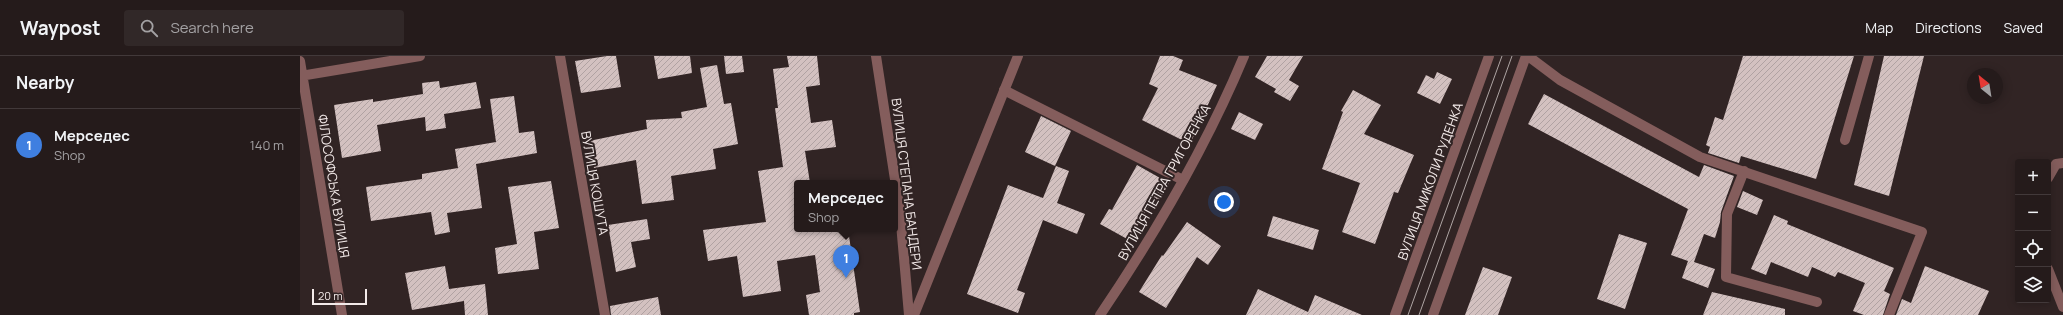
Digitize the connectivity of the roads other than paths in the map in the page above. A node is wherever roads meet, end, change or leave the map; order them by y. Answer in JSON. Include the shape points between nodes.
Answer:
{"nodes":[{"id":1,"x":420,"y":56,"type":"edge"},
{"id":2,"x":560,"y":56,"type":"edge"},
{"id":3,"x":876,"y":56,"type":"edge"},
{"id":4,"x":1018,"y":56,"type":"edge"},
{"id":5,"x":1244,"y":56,"type":"edge"},
{"id":6,"x":1489,"y":56,"type":"edge"},
{"id":7,"x":1527,"y":56,"type":"edge"},
{"id":8,"x":1869,"y":56,"type":"edge"},
{"id":9,"x":300,"y":62,"type":"edge"},
{"id":10,"x":301,"y":76,"type":"edge"},
{"id":11,"x":1004,"y":90,"type":"junction"},
{"id":12,"x":1845,"y":140,"type":"dead end"},
{"id":13,"x":2063,"y":163,"type":"edge"},
{"id":14,"x":1744,"y":171,"type":"junction"},
{"id":15,"x":2051,"y":173,"type":"edge"},
{"id":16,"x":895,"y":180,"type":"edge"},
{"id":17,"x":1183,"y":180,"type":"junction"},
{"id":18,"x":898,"y":199,"type":"edge"},
{"id":19,"x":2051,"y":277,"type":"edge"},
{"id":20,"x":1817,"y":302,"type":"dead end"},
{"id":21,"x":2063,"y":307,"type":"edge"},
{"id":22,"x":342,"y":315,"type":"edge"},
{"id":23,"x":605,"y":315,"type":"edge"},
{"id":24,"x":909,"y":315,"type":"edge"},
{"id":25,"x":914,"y":315,"type":"edge"},
{"id":26,"x":1100,"y":315,"type":"edge"},
{"id":27,"x":1395,"y":315,"type":"edge"},
{"id":28,"x":1433,"y":315,"type":"edge"},
{"id":29,"x":1889,"y":315,"type":"edge"}],
"edges":[{"from":1,"to":10,"type":"street"},
{"from":2,"to":23,"type":"street","name":"ВУЛИЦЯ КОШУТА"},
{"from":3,"to":16,"type":"street","name":"ВУЛИЦЯ СТЕПАНА БАНДЕРИ"},
{"from":4,"to":11,"type":"street"},
{"from":5,"to":17,"type":"street","name":"ВУЛИЦЯ ПЕТРА ГРИГОРЕНКА"},
{"from":6,"to":27,"type":"street","name":"ВУЛИЦЯ МИКОЛИ РУДЕНКА"},
{"from":7,"to":14,"type":"street","via":[[1560,80],[1700,157]]},
{"from":7,"to":28,"type":"street"},
{"from":8,"to":12,"type":"street"},
{"from":9,"to":10,"type":"street","name":"ФІЛОСОФСЬКА ВУЛИЦЯ"},
{"from":10,"to":22,"type":"street","name":"ФІЛОСОФСЬКА ВУЛИЦЯ"},
{"from":11,"to":17,"type":"street"},
{"from":11,"to":25,"type":"street"},
{"from":13,"to":15,"type":"street","via":[[2056,164]]},
{"from":14,"to":20,"type":"street","via":[[1728,214],[1726,277]]},
{"from":14,"to":29,"type":"street","via":[[1922,232]]},
{"from":17,"to":26,"type":"street","name":"ВУЛИЦЯ ПЕТРА ГРИГОРЕНКА","via":[[1139,257]]},
{"from":18,"to":24,"type":"street","name":"ВУЛИЦЯ СТЕПАНА БАНДЕРИ"},
{"from":19,"to":21,"type":"street"}]}
